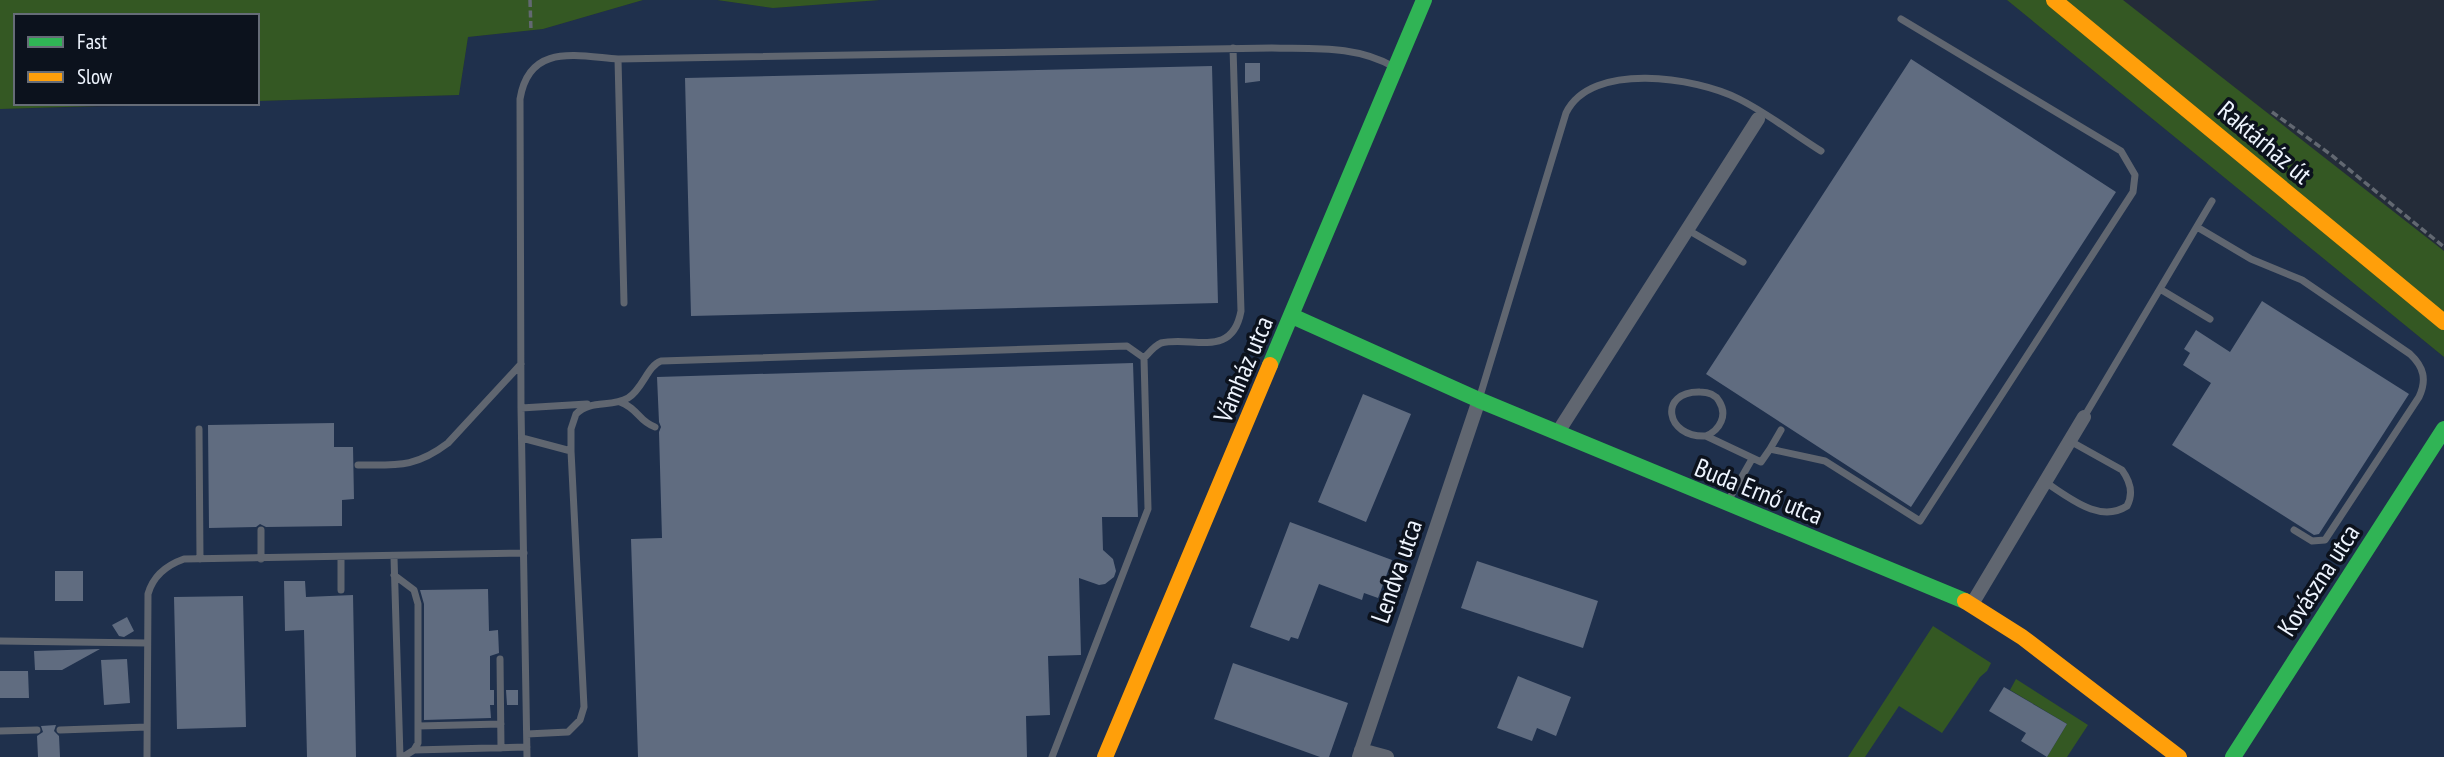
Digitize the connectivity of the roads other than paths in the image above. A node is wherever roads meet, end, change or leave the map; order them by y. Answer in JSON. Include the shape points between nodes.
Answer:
{"nodes":[{"id":1,"x":1424,"y":0,"type":"edge"},
{"id":2,"x":2054,"y":0,"type":"edge"},
{"id":3,"x":1902,"y":19,"type":"dead end"},
{"id":4,"x":1233,"y":48,"type":"junction"},
{"id":5,"x":618,"y":59,"type":"junction"},
{"id":6,"x":1395,"y":68,"type":"junction"},
{"id":7,"x":1758,"y":119,"type":"dead end"},
{"id":8,"x":1821,"y":150,"type":"dead end"},
{"id":9,"x":2212,"y":201,"type":"dead end"},
{"id":10,"x":2197,"y":227,"type":"junction"},
{"id":11,"x":1687,"y":229,"type":"junction"},
{"id":12,"x":1743,"y":262,"type":"dead end"},
{"id":13,"x":2160,"y":289,"type":"junction"},
{"id":14,"x":624,"y":303,"type":"dead end"},
{"id":15,"x":1292,"y":316,"type":"junction"},
{"id":16,"x":2210,"y":319,"type":"dead end"},
{"id":17,"x":2444,"y":322,"type":"edge"},
{"id":18,"x":1144,"y":358,"type":"junction"},
{"id":19,"x":521,"y":363,"type":"junction"},
{"id":20,"x":1479,"y":400,"type":"junction"},
{"id":21,"x":620,"y":402,"type":"junction"},
{"id":22,"x":592,"y":404,"type":"junction"},
{"id":23,"x":521,"y":408,"type":"junction"},
{"id":24,"x":2084,"y":417,"type":"joint"},
{"id":25,"x":654,"y":428,"type":"dead end"},
{"id":26,"x":199,"y":429,"type":"dead end"},
{"id":27,"x":2444,"y":429,"type":"edge"},
{"id":28,"x":1781,"y":430,"type":"dead end"},
{"id":29,"x":1558,"y":432,"type":"junction"},
{"id":30,"x":1706,"y":436,"type":"junction"},
{"id":31,"x":522,"y":439,"type":"junction"},
{"id":32,"x":2070,"y":441,"type":"junction"},
{"id":33,"x":1770,"y":450,"type":"junction"},
{"id":34,"x":571,"y":451,"type":"junction"},
{"id":35,"x":1752,"y":459,"type":"junction"},
{"id":36,"x":358,"y":465,"type":"dead end"},
{"id":37,"x":2045,"y":482,"type":"junction"},
{"id":38,"x":1726,"y":504,"type":"junction"},
{"id":39,"x":261,"y":530,"type":"dead end"},
{"id":40,"x":2294,"y":530,"type":"dead end"},
{"id":41,"x":524,"y":553,"type":"junction"},
{"id":42,"x":341,"y":557,"type":"junction"},
{"id":43,"x":394,"y":557,"type":"junction"},
{"id":44,"x":200,"y":559,"type":"junction"},
{"id":45,"x":261,"y":559,"type":"junction"},
{"id":46,"x":394,"y":575,"type":"junction"},
{"id":47,"x":341,"y":590,"type":"dead end"},
{"id":48,"x":1972,"y":604,"type":"junction"},
{"id":49,"x":0,"y":641,"type":"edge"},
{"id":50,"x":147,"y":643,"type":"junction"},
{"id":51,"x":500,"y":659,"type":"dead end"},
{"id":52,"x":501,"y":724,"type":"junction"},
{"id":53,"x":418,"y":726,"type":"junction"},
{"id":54,"x":147,"y":727,"type":"junction"},
{"id":55,"x":37,"y":730,"type":"dead end"},
{"id":56,"x":60,"y":730,"type":"dead end"},
{"id":57,"x":0,"y":731,"type":"edge"},
{"id":58,"x":527,"y":734,"type":"junction"},
{"id":59,"x":527,"y":747,"type":"junction"},
{"id":60,"x":501,"y":748,"type":"junction"},
{"id":61,"x":414,"y":750,"type":"junction"},
{"id":62,"x":1360,"y":753,"type":"edge"},
{"id":63,"x":147,"y":757,"type":"edge"},
{"id":64,"x":401,"y":757,"type":"edge"},
{"id":65,"x":527,"y":757,"type":"edge"},
{"id":66,"x":1052,"y":757,"type":"edge"},
{"id":67,"x":1105,"y":757,"type":"edge"},
{"id":68,"x":1387,"y":757,"type":"edge"},
{"id":69,"x":2179,"y":757,"type":"edge"},
{"id":70,"x":2233,"y":757,"type":"edge"}],
"edges":[{"from":1,"to":6,"type":"street","name":"Vámház utca"},
{"from":2,"to":17,"type":"street","name":"Raktárház út"},
{"from":3,"to":33,"type":"lane","via":[[2121,151],[2135,175],[2133,192],[1920,522],[1825,461]]},
{"from":4,"to":5,"type":"lane"},
{"from":4,"to":6,"type":"lane","via":[[1339,50]]},
{"from":4,"to":18,"type":"lane","via":[[1239,320],[1227,337],[1215,342],[1161,343]]},
{"from":5,"to":14,"type":"lane"},
{"from":5,"to":19,"type":"lane","via":[[558,55],[547,58],[524,79],[520,99]]},
{"from":6,"to":15,"type":"street","name":"Vámház utca"},
{"from":7,"to":11,"type":"street"},
{"from":8,"to":20,"type":"lane","via":[[1739,99],[1693,84],[1621,80],[1603,83],[1576,99],[1566,113]]},
{"from":9,"to":10,"type":"lane"},
{"from":10,"to":13,"type":"lane"},
{"from":10,"to":40,"type":"lane","via":[[2251,259],[2302,280],[2410,354],[2421,367],[2424,380],[2419,397],[2325,540],[2312,541]]},
{"from":11,"to":12,"type":"lane"},
{"from":11,"to":29,"type":"street"},
{"from":13,"to":16,"type":"lane"},
{"from":13,"to":24,"type":"lane"},
{"from":15,"to":20,"type":"street","name":"Buda Ernő utca"},
{"from":15,"to":67,"type":"street","name":"Vámház utca"},
{"from":18,"to":21,"type":"lane","via":[[1127,346],[661,361],[637,391]]},
{"from":18,"to":66,"type":"lane","via":[[1148,509]]},
{"from":19,"to":23,"type":"lane"},
{"from":19,"to":36,"type":"lane","via":[[434,454],[402,465]]},
{"from":20,"to":29,"type":"street","name":"Buda Ernő utca"},
{"from":20,"to":62,"type":"street","name":"Lendva utca"},
{"from":21,"to":22,"type":"lane"},
{"from":21,"to":25,"type":"lane","via":[[636,409]]},
{"from":22,"to":23,"type":"lane"},
{"from":22,"to":34,"type":"lane","via":[[576,414]]},
{"from":23,"to":31,"type":"lane"},
{"from":24,"to":32,"type":"street"},
{"from":26,"to":44,"type":"lane"},
{"from":27,"to":70,"type":"street","name":"Kovászna utca"},
{"from":28,"to":33,"type":"lane"},
{"from":29,"to":38,"type":"street","name":"Buda Ernő utca"},
{"from":30,"to":30,"type":"lane","via":[[1677,427],[1671,414],[1680,396],[1705,392],[1718,400],[1721,424]]},
{"from":30,"to":35,"type":"lane"},
{"from":31,"to":34,"type":"lane"},
{"from":31,"to":41,"type":"lane"},
{"from":32,"to":37,"type":"street"},
{"from":32,"to":37,"type":"lane","via":[[2122,470],[2130,486],[2130,500],[2110,513],[2093,511]]},
{"from":33,"to":35,"type":"lane","via":[[1761,462]]},
{"from":34,"to":58,"type":"lane","via":[[584,707],[580,720],[568,732]]},
{"from":35,"to":38,"type":"lane"},
{"from":37,"to":48,"type":"street"},
{"from":38,"to":48,"type":"street","name":"Buda Ernő utca"},
{"from":39,"to":45,"type":"lane"},
{"from":41,"to":43,"type":"lane"},
{"from":41,"to":58,"type":"lane"},
{"from":42,"to":43,"type":"lane"},
{"from":42,"to":45,"type":"lane"},
{"from":42,"to":47,"type":"lane"},
{"from":43,"to":46,"type":"lane"},
{"from":44,"to":45,"type":"lane"},
{"from":44,"to":50,"type":"lane","via":[[174,562],[150,585]]},
{"from":46,"to":53,"type":"lane","via":[[417,596]]},
{"from":46,"to":64,"type":"lane"},
{"from":48,"to":69,"type":"street","name":"Buda Ernő utca"},
{"from":49,"to":50,"type":"lane"},
{"from":50,"to":54,"type":"lane"},
{"from":51,"to":52,"type":"lane"},
{"from":52,"to":53,"type":"lane"},
{"from":52,"to":60,"type":"lane"},
{"from":53,"to":61,"type":"lane"},
{"from":54,"to":56,"type":"lane"},
{"from":54,"to":63,"type":"lane"},
{"from":55,"to":57,"type":"lane"},
{"from":58,"to":59,"type":"lane"},
{"from":59,"to":60,"type":"lane"},
{"from":59,"to":65,"type":"lane"},
{"from":60,"to":61,"type":"lane"},
{"from":61,"to":64,"type":"lane"},
{"from":62,"to":68,"type":"street"}]}
